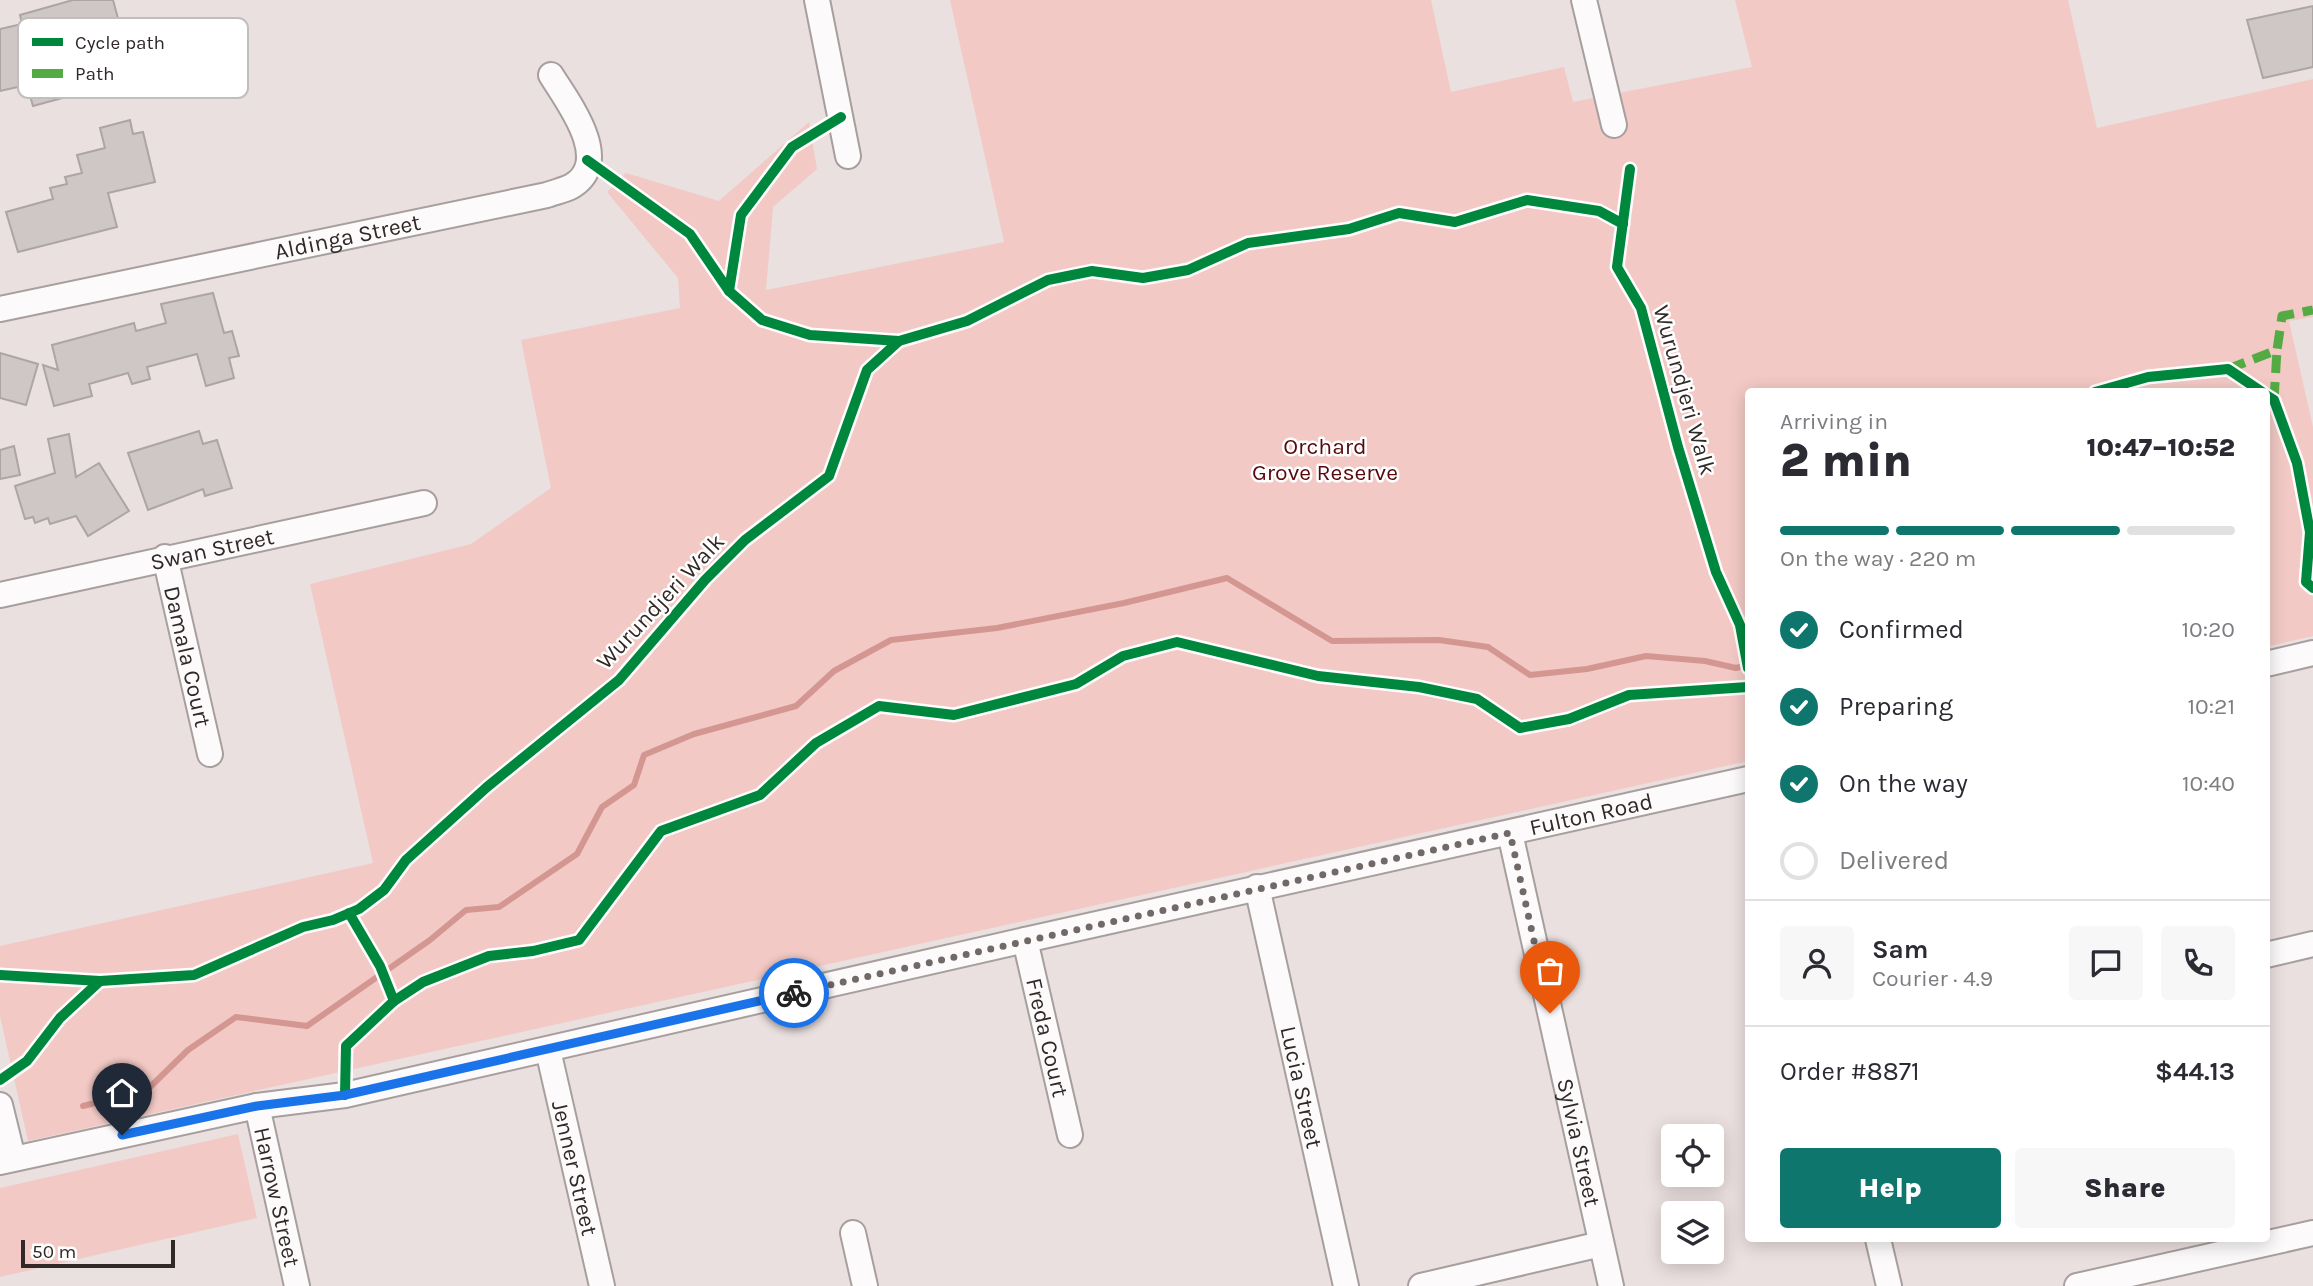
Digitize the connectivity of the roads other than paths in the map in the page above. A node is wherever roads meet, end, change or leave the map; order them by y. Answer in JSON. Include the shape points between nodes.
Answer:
{"nodes":[{"id":1,"x":817,"y":0,"type":"edge"},
{"id":2,"x":1584,"y":0,"type":"edge"},
{"id":3,"x":551,"y":75,"type":"dead end"},
{"id":4,"x":1614,"y":125,"type":"dead end"},
{"id":5,"x":848,"y":156,"type":"dead end"},
{"id":6,"x":0,"y":309,"type":"edge"},
{"id":7,"x":424,"y":503,"type":"dead end"},
{"id":8,"x":165,"y":557,"type":"junction"},
{"id":9,"x":0,"y":595,"type":"edge"},
{"id":10,"x":2313,"y":653,"type":"edge"},
{"id":11,"x":2270,"y":663,"type":"edge"},
{"id":12,"x":210,"y":754,"type":"dead end"},
{"id":13,"x":1745,"y":780,"type":"edge"},
{"id":14,"x":1510,"y":833,"type":"junction"},
{"id":15,"x":1257,"y":887,"type":"junction"},
{"id":16,"x":1025,"y":940,"type":"junction"},
{"id":17,"x":2313,"y":944,"type":"edge"},
{"id":18,"x":2270,"y":954,"type":"edge"},
{"id":19,"x":548,"y":1051,"type":"junction"},
{"id":20,"x":0,"y":1105,"type":"edge"},
{"id":21,"x":257,"y":1106,"type":"junction"},
{"id":22,"x":1070,"y":1135,"type":"dead end"},
{"id":23,"x":7,"y":1160,"type":"edge"},
{"id":24,"x":853,"y":1233,"type":"dead end"},
{"id":25,"x":2313,"y":1233,"type":"edge"},
{"id":26,"x":1879,"y":1242,"type":"edge"},
{"id":27,"x":1601,"y":1244,"type":"junction"},
{"id":28,"x":297,"y":1286,"type":"edge"},
{"id":29,"x":602,"y":1286,"type":"edge"},
{"id":30,"x":865,"y":1286,"type":"edge"},
{"id":31,"x":1346,"y":1286,"type":"edge"},
{"id":32,"x":1421,"y":1286,"type":"edge"},
{"id":33,"x":1611,"y":1286,"type":"edge"},
{"id":34,"x":1889,"y":1286,"type":"edge"},
{"id":35,"x":2077,"y":1286,"type":"edge"}],
"edges":[{"from":1,"to":5,"type":"street"},
{"from":2,"to":4,"type":"street"},
{"from":3,"to":6,"type":"street","name":"Aldinga Street","via":[[590,145],[586,167],[574,185],[547,195]]},
{"from":7,"to":8,"type":"street","name":"Swan Street"},
{"from":8,"to":9,"type":"street","name":"Swan Street"},
{"from":8,"to":12,"type":"street","name":"Damala Court"},
{"from":10,"to":11,"type":"street"},
{"from":13,"to":14,"type":"street","name":"Fulton Road"},
{"from":14,"to":15,"type":"street","name":"Fulton Road"},
{"from":14,"to":27,"type":"street","name":"Sylvia Street"},
{"from":15,"to":16,"type":"street","name":"Fulton Road"},
{"from":15,"to":31,"type":"street","name":"Lucia Street"},
{"from":16,"to":19,"type":"street","name":"Fulton Road"},
{"from":16,"to":22,"type":"street","name":"Freda Court"},
{"from":17,"to":18,"type":"street"},
{"from":19,"to":21,"type":"street","name":"Fulton Road","via":[[345,1095]]},
{"from":19,"to":29,"type":"street","name":"Jenner Street"},
{"from":20,"to":23,"type":"street"},
{"from":21,"to":23,"type":"street","name":"Fulton Road"},
{"from":21,"to":28,"type":"street","name":"Harrow Street"},
{"from":24,"to":30,"type":"street"},
{"from":25,"to":35,"type":"street"},
{"from":26,"to":34,"type":"street"},
{"from":27,"to":32,"type":"street"},
{"from":27,"to":33,"type":"street","name":"Sylvia Street"}]}
